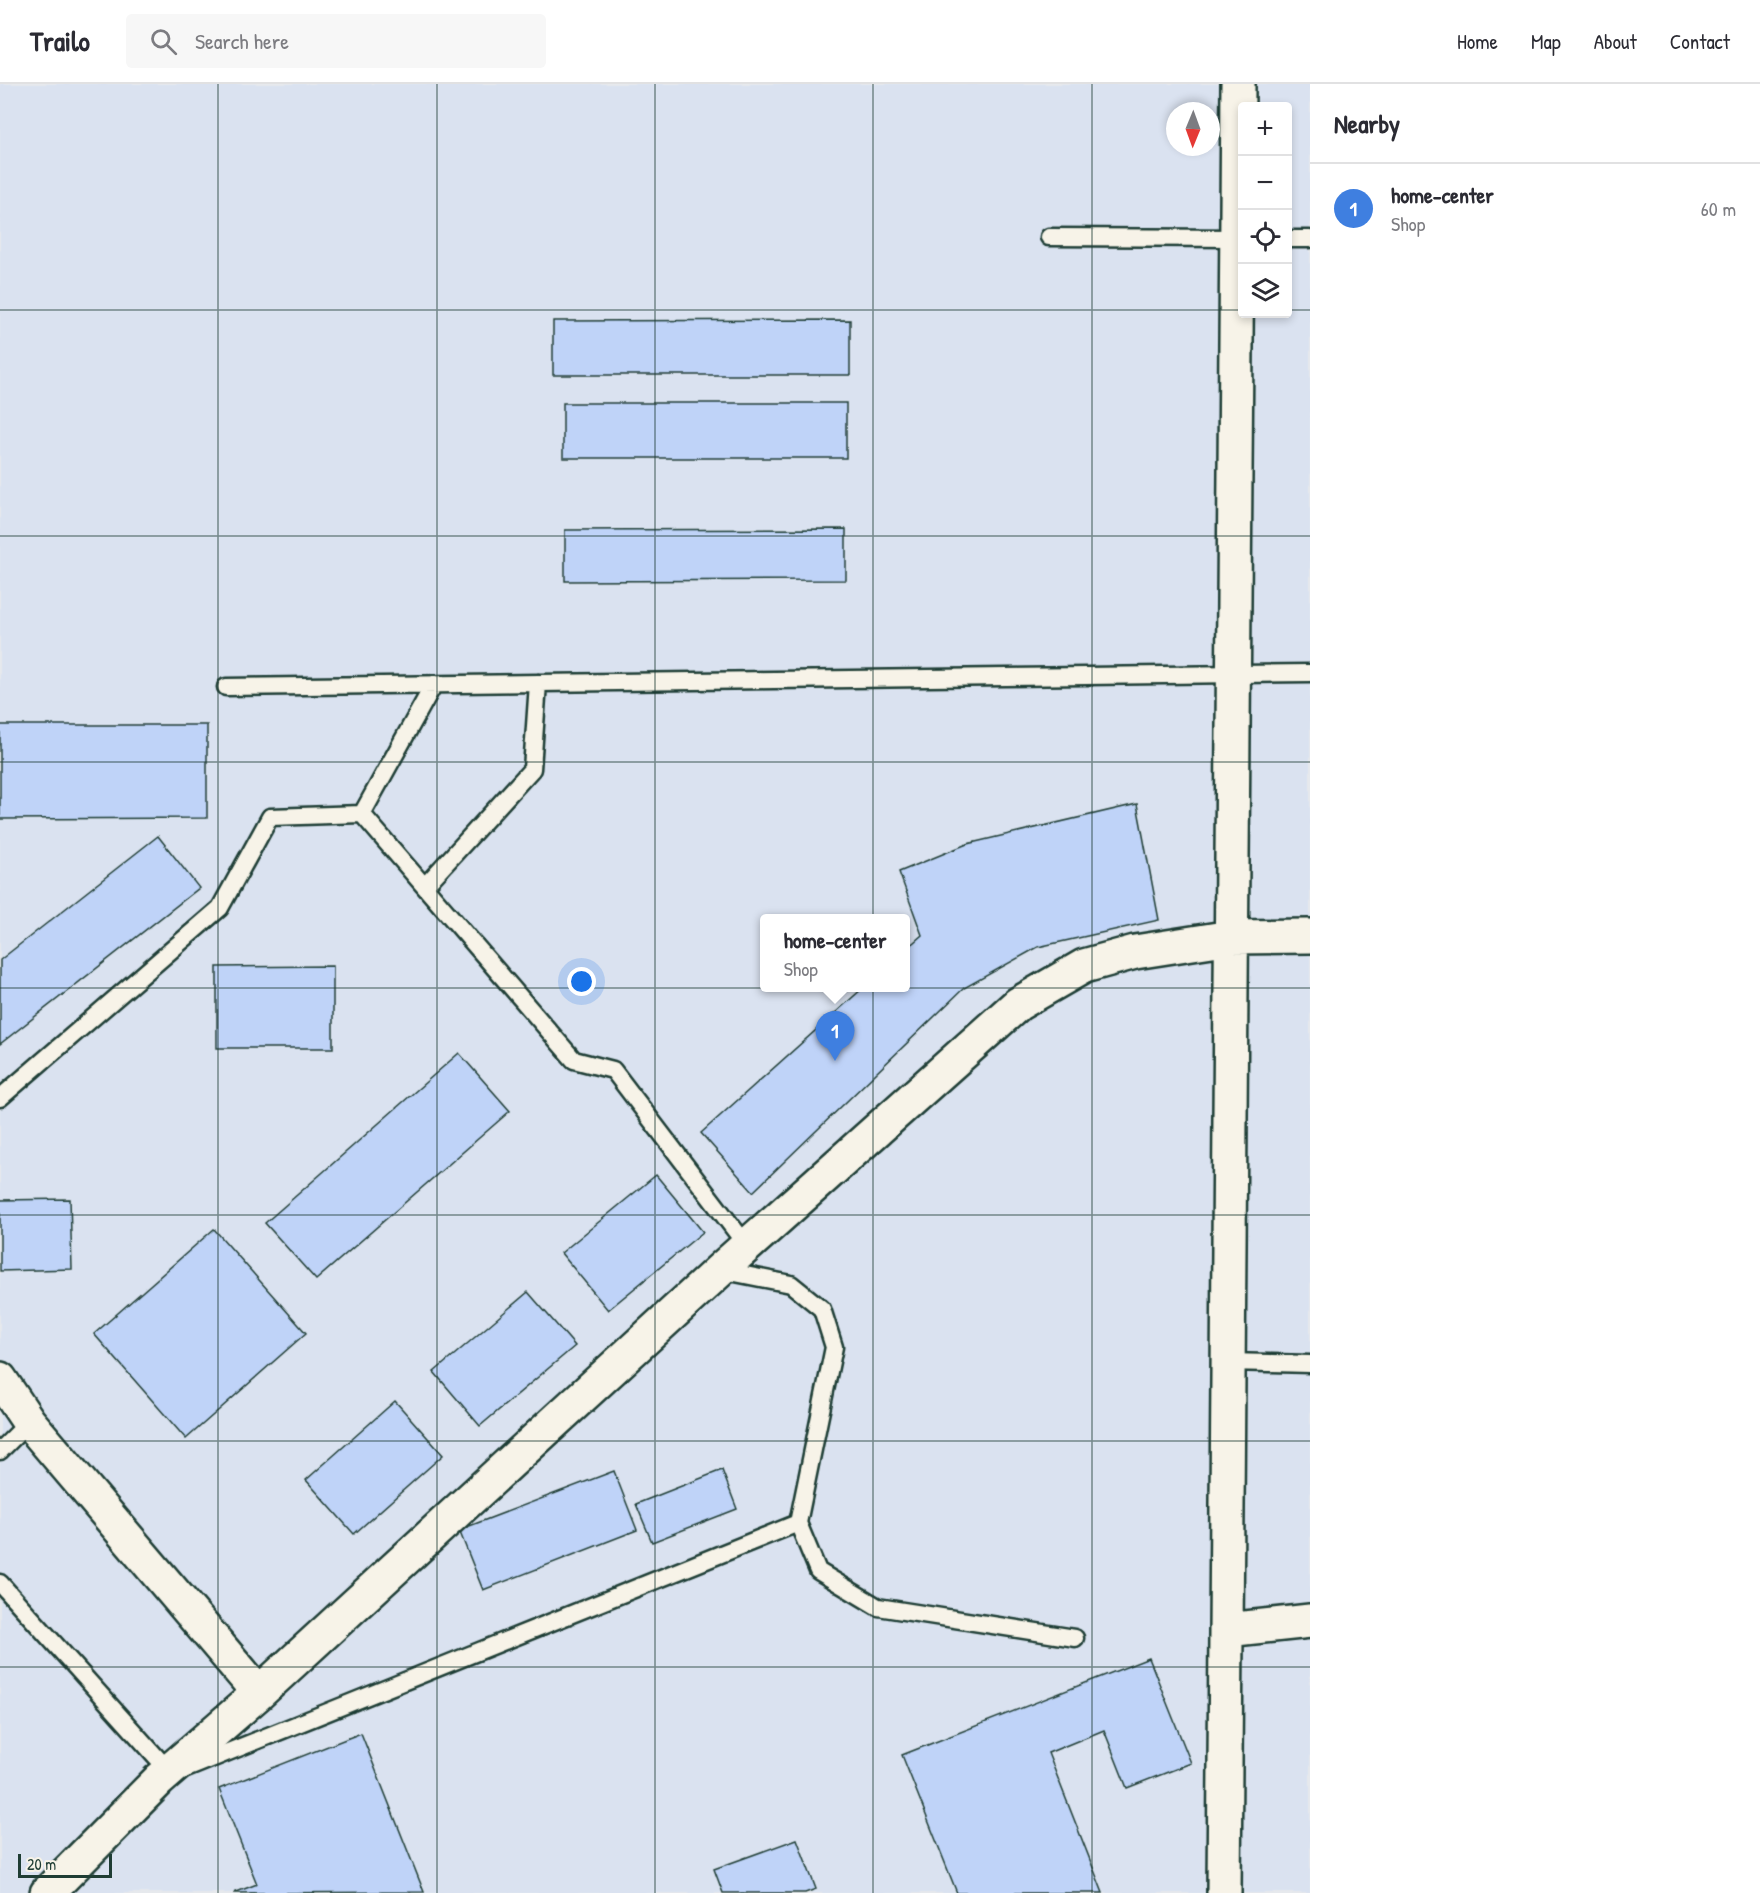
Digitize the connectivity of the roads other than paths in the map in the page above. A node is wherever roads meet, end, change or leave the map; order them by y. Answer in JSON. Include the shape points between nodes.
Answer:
{"nodes":[{"id":1,"x":1238,"y":84,"type":"edge"},
{"id":2,"x":1240,"y":210,"type":"edge"},
{"id":3,"x":1049,"y":237,"type":"dead end"},
{"id":4,"x":1238,"y":238,"type":"edge"},
{"id":5,"x":1292,"y":239,"type":"edge"},
{"id":6,"x":1310,"y":239,"type":"edge"},
{"id":7,"x":1240,"y":264,"type":"edge"},
{"id":8,"x":1310,"y":673,"type":"edge"},
{"id":9,"x":1233,"y":674,"type":"junction"},
{"id":10,"x":538,"y":683,"type":"junction"},
{"id":11,"x":434,"y":684,"type":"junction"},
{"id":12,"x":226,"y":687,"type":"dead end"},
{"id":13,"x":362,"y":814,"type":"junction"},
{"id":14,"x":424,"y":886,"type":"junction"},
{"id":15,"x":1310,"y":936,"type":"edge"},
{"id":16,"x":1231,"y":938,"type":"junction"},
{"id":17,"x":0,"y":1098,"type":"edge"},
{"id":18,"x":747,"y":1246,"type":"junction"},
{"id":19,"x":720,"y":1270,"type":"junction"},
{"id":20,"x":1228,"y":1362,"type":"junction"},
{"id":21,"x":1310,"y":1364,"type":"edge"},
{"id":22,"x":0,"y":1379,"type":"edge"},
{"id":23,"x":29,"y":1422,"type":"junction"},
{"id":24,"x":0,"y":1451,"type":"edge"},
{"id":25,"x":798,"y":1523,"type":"junction"},
{"id":26,"x":0,"y":1583,"type":"edge"},
{"id":27,"x":1310,"y":1621,"type":"edge"},
{"id":28,"x":1226,"y":1630,"type":"junction"},
{"id":29,"x":1075,"y":1638,"type":"dead end"},
{"id":30,"x":260,"y":1693,"type":"junction"},
{"id":31,"x":164,"y":1776,"type":"junction"},
{"id":32,"x":47,"y":1893,"type":"edge"},
{"id":33,"x":1224,"y":1893,"type":"edge"}],
"edges":[{"from":1,"to":2,"type":"street"},
{"from":3,"to":4,"type":"lane"},
{"from":5,"to":6,"type":"lane"},
{"from":7,"to":9,"type":"street"},
{"from":8,"to":9,"type":"lane"},
{"from":9,"to":10,"type":"lane"},
{"from":9,"to":16,"type":"street"},
{"from":10,"to":11,"type":"lane"},
{"from":10,"to":14,"type":"lane","via":[[532,769]]},
{"from":11,"to":12,"type":"lane"},
{"from":11,"to":13,"type":"lane"},
{"from":13,"to":14,"type":"lane"},
{"from":13,"to":17,"type":"lane","via":[[270,817],[220,908]]},
{"from":14,"to":18,"type":"lane","via":[[574,1060],[613,1070]]},
{"from":15,"to":16,"type":"street"},
{"from":16,"to":18,"type":"street","via":[[1135,952],[1084,966],[1018,1004]]},
{"from":16,"to":20,"type":"street"},
{"from":18,"to":19,"type":"street"},
{"from":19,"to":25,"type":"lane","via":[[791,1284],[822,1309],[834,1347]]},
{"from":19,"to":30,"type":"street"},
{"from":20,"to":21,"type":"lane"},
{"from":20,"to":28,"type":"street"},
{"from":22,"to":23,"type":"street"},
{"from":23,"to":24,"type":"lane"},
{"from":23,"to":30,"type":"street"},
{"from":25,"to":29,"type":"lane","via":[[818,1571],[878,1607]]},
{"from":25,"to":31,"type":"lane"},
{"from":26,"to":31,"type":"lane"},
{"from":27,"to":28,"type":"street"},
{"from":28,"to":33,"type":"street"},
{"from":30,"to":31,"type":"street"},
{"from":31,"to":32,"type":"street"}]}
